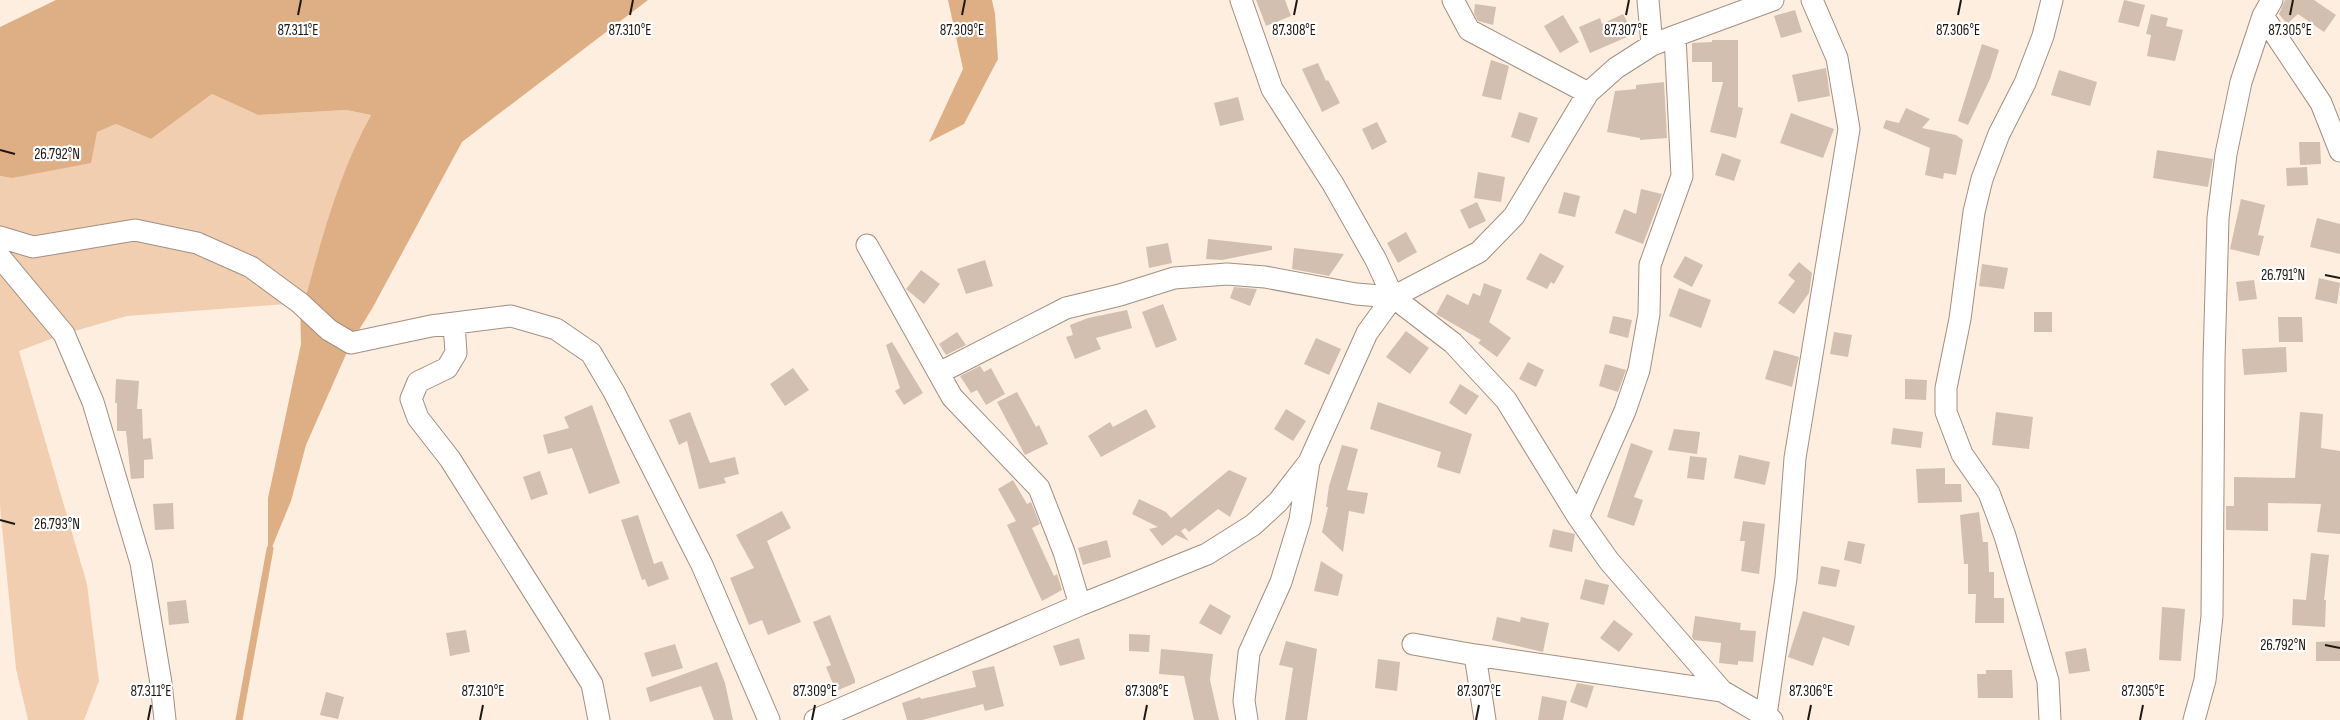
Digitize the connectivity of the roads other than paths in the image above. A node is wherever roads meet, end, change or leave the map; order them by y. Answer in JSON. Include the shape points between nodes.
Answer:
{"nodes":[{"id":1,"x":1241,"y":0,"type":"edge"},
{"id":2,"x":1453,"y":0,"type":"edge"},
{"id":3,"x":1648,"y":0,"type":"edge"},
{"id":4,"x":1773,"y":0,"type":"edge"},
{"id":5,"x":1812,"y":0,"type":"edge"},
{"id":6,"x":2052,"y":0,"type":"edge"},
{"id":7,"x":2267,"y":8,"type":"edge"},
{"id":8,"x":1675,"y":36,"type":"junction"},
{"id":9,"x":1652,"y":45,"type":"junction"},
{"id":10,"x":1588,"y":93,"type":"junction"},
{"id":11,"x":2340,"y":151,"type":"edge"},
{"id":12,"x":0,"y":237,"type":"edge"},
{"id":13,"x":867,"y":244,"type":"dead end"},
{"id":14,"x":0,"y":257,"type":"edge"},
{"id":15,"x":1393,"y":297,"type":"junction"},
{"id":16,"x":454,"y":324,"type":"junction"},
{"id":17,"x":939,"y":373,"type":"junction"},
{"id":18,"x":1309,"y":462,"type":"junction"},
{"id":19,"x":1578,"y":517,"type":"junction"},
{"id":20,"x":1080,"y":605,"type":"junction"},
{"id":21,"x":1413,"y":644,"type":"dead end"},
{"id":22,"x":1475,"y":655,"type":"junction"},
{"id":23,"x":1722,"y":691,"type":"junction"},
{"id":24,"x":1769,"y":717,"type":"edge"},
{"id":25,"x":165,"y":720,"type":"edge"},
{"id":26,"x":599,"y":720,"type":"edge"},
{"id":27,"x":769,"y":720,"type":"edge"},
{"id":28,"x":815,"y":720,"type":"edge"},
{"id":29,"x":1247,"y":720,"type":"edge"},
{"id":30,"x":1485,"y":720,"type":"edge"},
{"id":31,"x":2050,"y":720,"type":"edge"},
{"id":32,"x":2193,"y":720,"type":"edge"}],
"edges":[{"from":1,"to":15,"type":"street","via":[[1272,89],[1333,184]]},
{"from":2,"to":10,"type":"street","via":[[1469,30]]},
{"from":3,"to":9,"type":"street"},
{"from":4,"to":8,"type":"street"},
{"from":5,"to":24,"type":"street","via":[[1837,58],[1849,129],[1795,458],[1786,579]]},
{"from":6,"to":31,"type":"street","via":[[2025,83],[1982,179],[1946,388],[1946,412],[1962,454],[1989,493],[2005,536],[2048,681]]},
{"from":7,"to":11,"type":"street","via":[[2320,103]]},
{"from":7,"to":32,"type":"street","via":[[2241,82],[2218,218],[2212,616],[2205,680]]},
{"from":8,"to":9,"type":"street"},
{"from":8,"to":19,"type":"street","via":[[1683,176],[1650,265],[1649,314],[1639,370]]},
{"from":9,"to":10,"type":"street","via":[[1616,68]]},
{"from":10,"to":15,"type":"street","via":[[1514,216],[1479,252]]},
{"from":12,"to":16,"type":"street","via":[[33,247],[135,230],[197,243],[251,267],[351,343]]},
{"from":13,"to":17,"type":"street"},
{"from":14,"to":25,"type":"street","via":[[64,334],[93,402],[141,563]]},
{"from":15,"to":17,"type":"street","via":[[1265,277],[1227,274],[1174,278],[1066,308]]},
{"from":15,"to":18,"type":"street","via":[[1367,333]]},
{"from":15,"to":19,"type":"street","via":[[1453,343],[1506,400]]},
{"from":16,"to":26,"type":"street","via":[[456,353],[447,368],[418,382],[411,399],[418,418],[450,459],[592,684]]},
{"from":16,"to":27,"type":"street","via":[[512,316],[556,328],[591,353],[702,565]]},
{"from":17,"to":20,"type":"street","via":[[952,397],[1039,488]]},
{"from":18,"to":20,"type":"street","via":[[1278,502],[1207,554]]},
{"from":18,"to":29,"type":"street","via":[[1300,520],[1281,582],[1249,653],[1244,701]]},
{"from":19,"to":23,"type":"street","via":[[1610,561]]},
{"from":20,"to":28,"type":"street"},
{"from":21,"to":22,"type":"street"},
{"from":22,"to":23,"type":"street"},
{"from":22,"to":30,"type":"street"},
{"from":23,"to":24,"type":"street"}]}
